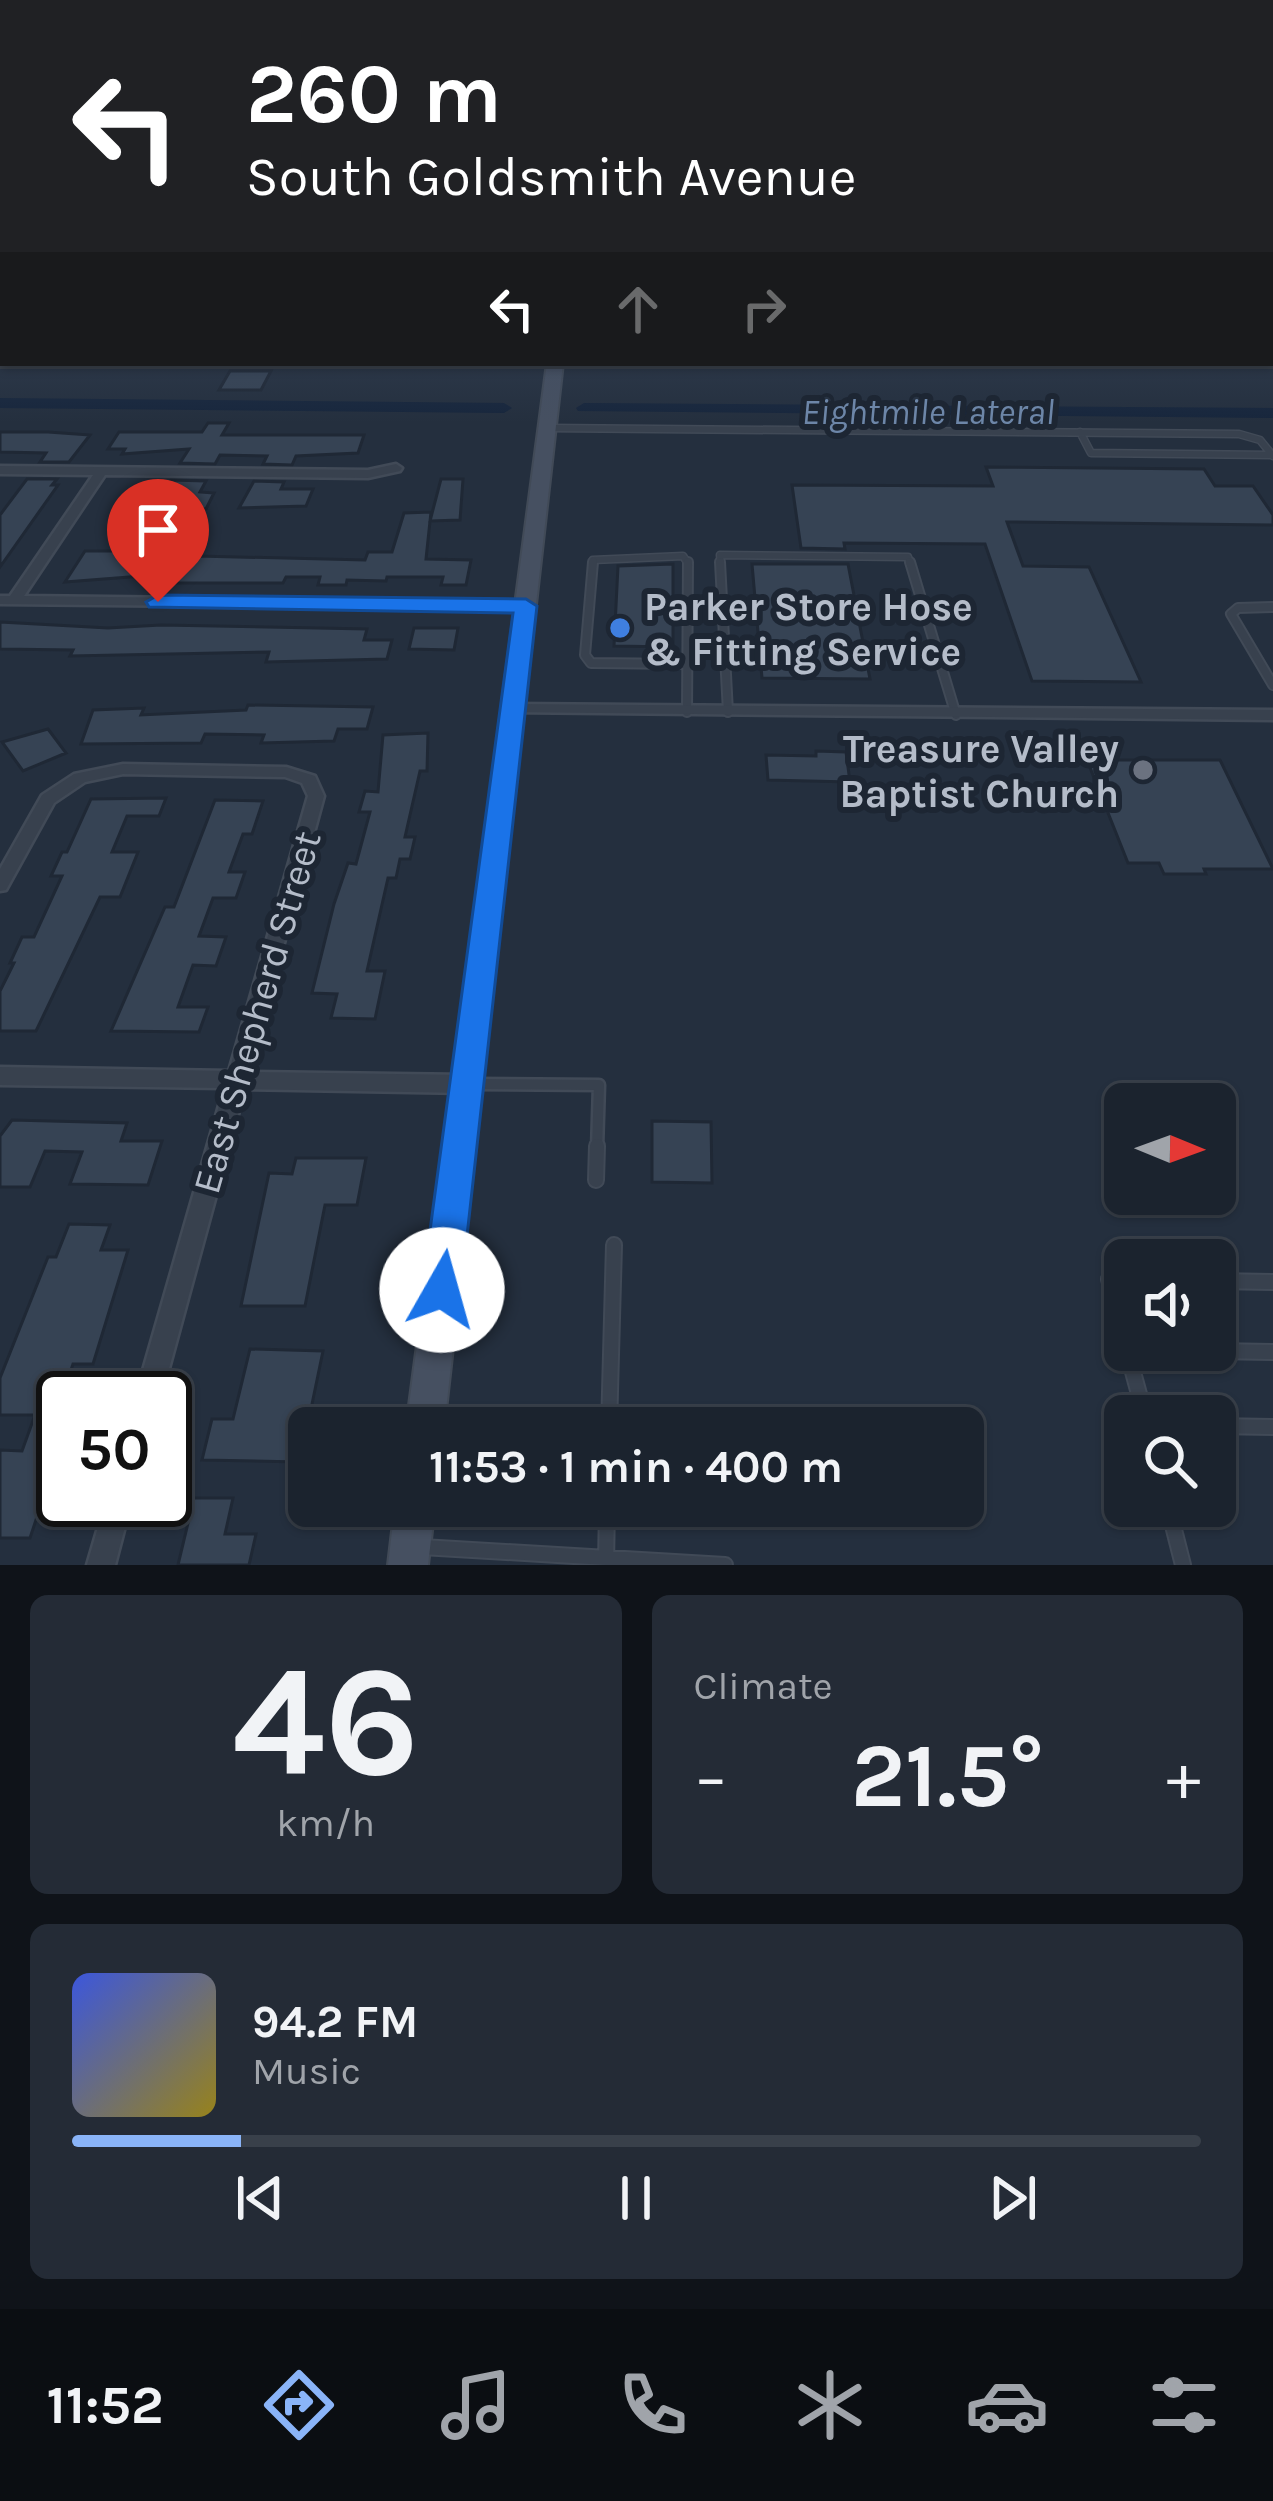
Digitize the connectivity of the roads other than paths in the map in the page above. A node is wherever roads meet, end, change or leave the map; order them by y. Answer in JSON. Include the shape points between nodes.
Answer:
{"nodes":[{"id":1,"x":555,"y":366,"type":"edge"},
{"id":2,"x":548,"y":428,"type":"junction"},
{"id":3,"x":1080,"y":432,"type":"junction"},
{"id":4,"x":1273,"y":455,"type":"edge"},
{"id":5,"x":396,"y":468,"type":"dead end"},
{"id":6,"x":0,"y":470,"type":"edge"},
{"id":7,"x":102,"y":471,"type":"junction"},
{"id":8,"x":7,"y":600,"type":"edge"},
{"id":9,"x":526,"y":606,"type":"junction"},
{"id":10,"x":1273,"y":607,"type":"edge"},
{"id":11,"x":685,"y":664,"type":"junction"},
{"id":12,"x":1272,"y":680,"type":"edge"},
{"id":13,"x":513,"y":709,"type":"junction"},
{"id":14,"x":687,"y":712,"type":"junction"},
{"id":15,"x":728,"y":712,"type":"junction"},
{"id":16,"x":956,"y":715,"type":"junction"},
{"id":17,"x":1273,"y":716,"type":"edge"},
{"id":18,"x":0,"y":885,"type":"edge"},
{"id":19,"x":0,"y":1076,"type":"edge"},
{"id":20,"x":237,"y":1080,"type":"junction"},
{"id":21,"x":467,"y":1084,"type":"junction"},
{"id":22,"x":596,"y":1180,"type":"dead end"},
{"id":23,"x":614,"y":1245,"type":"dead end"},
{"id":24,"x":1236,"y":1281,"type":"edge"},
{"id":25,"x":1273,"y":1282,"type":"edge"},
{"id":26,"x":1236,"y":1351,"type":"edge"},
{"id":27,"x":1273,"y":1352,"type":"edge"},
{"id":28,"x":156,"y":1371,"type":"edge"},
{"id":29,"x":428,"y":1407,"type":"edge"},
{"id":30,"x":610,"y":1407,"type":"edge"},
{"id":31,"x":1236,"y":1426,"type":"edge"},
{"id":32,"x":1273,"y":1427,"type":"edge"},
{"id":33,"x":112,"y":1527,"type":"edge"},
{"id":34,"x":607,"y":1527,"type":"edge"},
{"id":35,"x":1174,"y":1527,"type":"edge"},
{"id":36,"x":409,"y":1556,"type":"edge"},
{"id":37,"x":606,"y":1561,"type":"edge"},
{"id":38,"x":101,"y":1565,"type":"edge"},
{"id":39,"x":724,"y":1565,"type":"edge"},
{"id":40,"x":1184,"y":1565,"type":"edge"}],
"edges":[{"from":1,"to":2,"type":"main road"},
{"from":2,"to":3,"type":"lane"},
{"from":2,"to":9,"type":"main road"},
{"from":3,"to":4,"type":"lane","via":[[1239,434]]},
{"from":3,"to":4,"type":"lane","via":[[1091,453]]},
{"from":5,"to":7,"type":"street"},
{"from":6,"to":7,"type":"street"},
{"from":7,"to":8,"type":"street"},
{"from":8,"to":9,"type":"street"},
{"from":9,"to":13,"type":"main road"},
{"from":10,"to":12,"type":"lane","via":[[1231,614]]},
{"from":11,"to":11,"type":"lane","via":[[683,556],[592,560],[585,655],[591,663]]},
{"from":11,"to":14,"type":"lane"},
{"from":13,"to":14,"type":"street"},
{"from":13,"to":21,"type":"main road"},
{"from":14,"to":15,"type":"street"},
{"from":15,"to":16,"type":"street"},
{"from":15,"to":16,"type":"lane","via":[[720,555],[872,556],[908,557]]},
{"from":16,"to":17,"type":"street"},
{"from":18,"to":20,"type":"street","name":"East Shepherd Street","via":[[48,799],[80,778],[123,769],[286,772],[310,780],[316,796]]},
{"from":19,"to":20,"type":"street"},
{"from":20,"to":21,"type":"street"},
{"from":20,"to":28,"type":"street","name":"East Shepherd Street"},
{"from":21,"to":22,"type":"lane","via":[[599,1085]]},
{"from":21,"to":29,"type":"main road"},
{"from":23,"to":30,"type":"lane"},
{"from":24,"to":25,"type":"lane"},
{"from":26,"to":27,"type":"lane"},
{"from":31,"to":32,"type":"lane"},
{"from":33,"to":38,"type":"street"},
{"from":34,"to":37,"type":"lane"},
{"from":35,"to":40,"type":"lane"},
{"from":36,"to":37,"type":"lane"},
{"from":37,"to":39,"type":"lane"}]}
